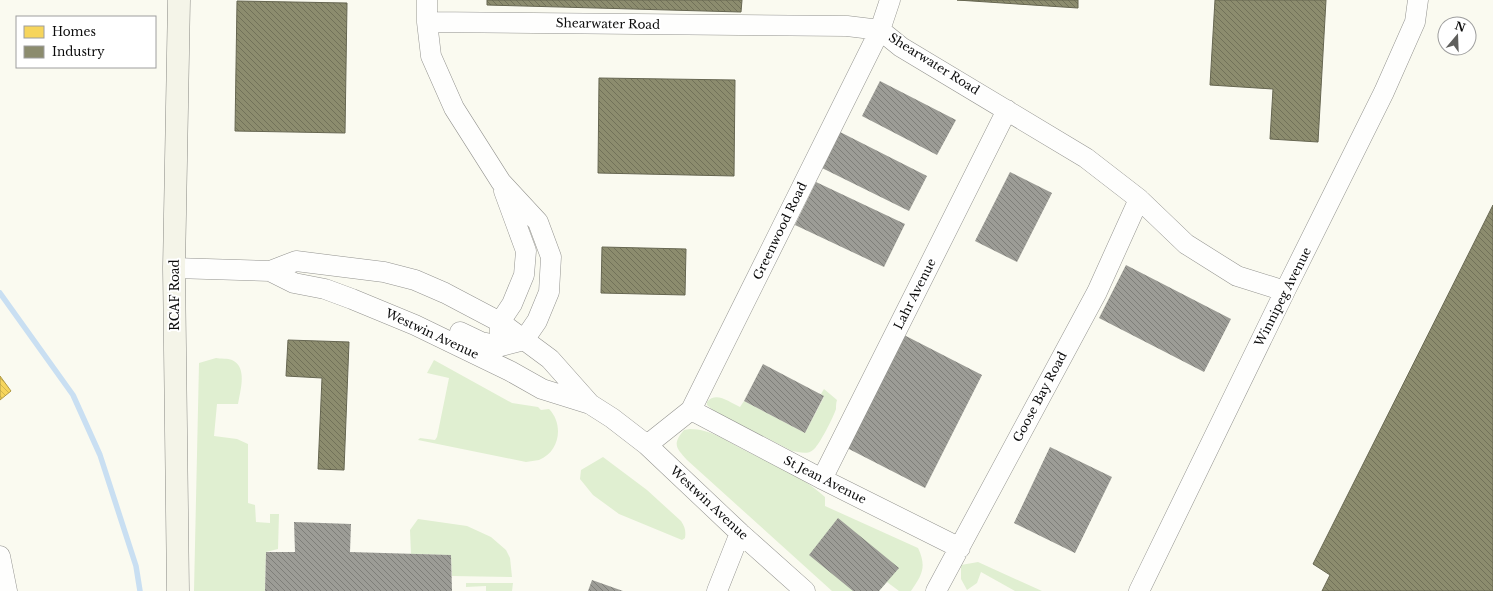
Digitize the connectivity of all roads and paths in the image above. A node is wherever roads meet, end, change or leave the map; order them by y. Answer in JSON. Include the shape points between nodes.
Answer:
{"nodes":[{"id":1,"x":178,"y":0,"type":"edge"},
{"id":2,"x":427,"y":0,"type":"edge"},
{"id":3,"x":890,"y":0,"type":"edge"},
{"id":4,"x":1418,"y":0,"type":"edge"},
{"id":5,"x":427,"y":22,"type":"junction"},
{"id":6,"x":880,"y":30,"type":"junction"},
{"id":7,"x":1007,"y":110,"type":"junction"},
{"id":8,"x":501,"y":182,"type":"junction"},
{"id":9,"x":1140,"y":199,"type":"junction"},
{"id":10,"x":174,"y":268,"type":"junction"},
{"id":11,"x":270,"y":271,"type":"junction"},
{"id":12,"x":1285,"y":291,"type":"junction"},
{"id":13,"x":500,"y":322,"type":"junction"},
{"id":14,"x":415,"y":325,"type":"junction"},
{"id":15,"x":524,"y":340,"type":"junction"},
{"id":16,"x":501,"y":346,"type":"junction"},
{"id":17,"x":510,"y":371,"type":"junction"},
{"id":18,"x":590,"y":404,"type":"junction"},
{"id":19,"x":691,"y":410,"type":"junction"},
{"id":20,"x":647,"y":445,"type":"junction"},
{"id":21,"x":822,"y":479,"type":"junction"},
{"id":22,"x":740,"y":533,"type":"junction"},
{"id":23,"x":960,"y":548,"type":"junction"},
{"id":24,"x":0,"y":556,"type":"edge"},
{"id":25,"x":7,"y":591,"type":"edge"},
{"id":26,"x":178,"y":591,"type":"edge"},
{"id":27,"x":717,"y":591,"type":"edge"},
{"id":28,"x":805,"y":591,"type":"edge"},
{"id":29,"x":936,"y":591,"type":"edge"},
{"id":30,"x":1139,"y":591,"type":"edge"}],
"edges":[{"from":1,"to":10,"type":"main road","name":"RCAF Road"},
{"from":2,"to":5,"type":"street"},
{"from":3,"to":6,"type":"street","name":"Greenwood Road"},
{"from":4,"to":12,"type":"street","name":"Winnipeg Avenue","via":[[1414,22],[1384,92]]},
{"from":5,"to":6,"type":"street","name":"Shearwater Road","via":[[847,26]]},
{"from":5,"to":8,"type":"street","via":[[431,56],[454,108]]},
{"from":6,"to":7,"type":"street","name":"Shearwater Road","via":[[901,47]]},
{"from":6,"to":19,"type":"street","name":"Greenwood Road"},
{"from":7,"to":9,"type":"street","name":"Shearwater Road","via":[[1086,158]]},
{"from":7,"to":21,"type":"street","name":"Lahr Avenue"},
{"from":8,"to":13,"type":"street","via":[[526,251],[524,275],[512,304]]},
{"from":8,"to":15,"type":"street","via":[[538,222],[551,257],[549,292],[537,321]]},
{"from":9,"to":12,"type":"street","name":"Shearwater Road","via":[[1186,244],[1230,272]]},
{"from":9,"to":23,"type":"street","name":"Goose Bay Road","via":[[1097,292]]},
{"from":10,"to":11,"type":"street","name":"Westwin Avenue"},
{"from":10,"to":26,"type":"main road","name":"RCAF Road"},
{"from":11,"to":13,"type":"street","name":"Westwin Avenue","via":[[296,261],[384,272],[415,280]]},
{"from":11,"to":14,"type":"street","name":"Westwin Avenue","via":[[294,283],[325,289]]},
{"from":12,"to":30,"type":"street","name":"Winnipeg Avenue"},
{"from":13,"to":15,"type":"street","name":"Westwin Avenue"},
{"from":13,"to":16,"type":"street"},
{"from":14,"to":16,"type":"street","via":[[439,322],[482,342]]},
{"from":14,"to":17,"type":"street","name":"Westwin Avenue"},
{"from":15,"to":16,"type":"street"},
{"from":15,"to":18,"type":"street","name":"Westwin Avenue","via":[[550,360]]},
{"from":16,"to":17,"type":"street"},
{"from":17,"to":18,"type":"street","name":"Westwin Avenue","via":[[542,389]]},
{"from":18,"to":20,"type":"street","name":"Westwin Avenue"},
{"from":19,"to":20,"type":"street","name":"Greenwood Road"},
{"from":19,"to":21,"type":"street","name":"St Jean Avenue"},
{"from":20,"to":22,"type":"street","name":"Westwin Avenue"},
{"from":21,"to":23,"type":"street","name":"St Jean Avenue"},
{"from":22,"to":27,"type":"street"},
{"from":22,"to":28,"type":"street","name":"Westwin Avenue"},
{"from":23,"to":29,"type":"street","name":"Goose Bay Road"},
{"from":24,"to":25,"type":"street"}]}
